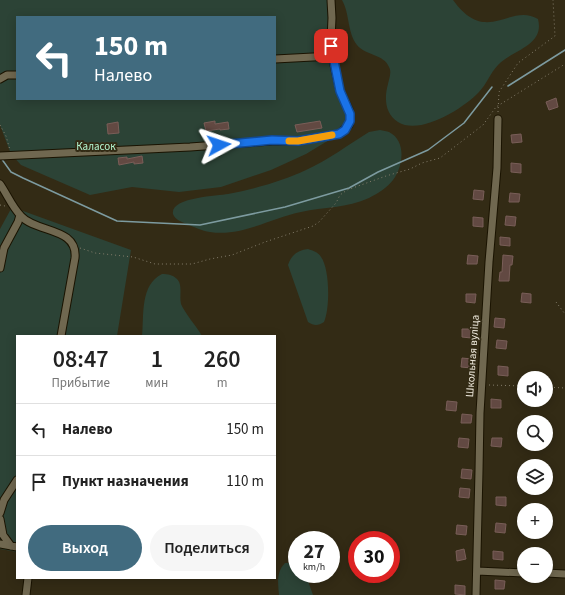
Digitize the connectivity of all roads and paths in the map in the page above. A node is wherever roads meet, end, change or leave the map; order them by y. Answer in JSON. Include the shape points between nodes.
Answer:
{"nodes":[{"id":1,"x":331,"y":0,"type":"edge"},
{"id":2,"x":553,"y":0,"type":"edge"},
{"id":3,"x":332,"y":56,"type":"junction"},
{"id":4,"x":276,"y":59,"type":"edge"},
{"id":5,"x":565,"y":64,"type":"edge"},
{"id":6,"x":16,"y":75,"type":"edge"},
{"id":7,"x":0,"y":79,"type":"edge"},
{"id":8,"x":498,"y":119,"type":"joint"},
{"id":9,"x":0,"y":125,"type":"edge"},
{"id":10,"x":11,"y":154,"type":"junction"},
{"id":11,"x":1,"y":155,"type":"edge"},
{"id":12,"x":0,"y":184,"type":"edge"},
{"id":13,"x":20,"y":215,"type":"junction"},
{"id":14,"x":72,"y":243,"type":"junction"},
{"id":15,"x":0,"y":268,"type":"edge"},
{"id":16,"x":556,"y":302,"type":"dead end"},
{"id":17,"x":565,"y":314,"type":"edge"},
{"id":18,"x":61,"y":335,"type":"edge"},
{"id":19,"x":482,"y":385,"type":"junction"},
{"id":20,"x":517,"y":386,"type":"edge"},
{"id":21,"x":553,"y":387,"type":"edge"},
{"id":22,"x":565,"y":388,"type":"edge"},
{"id":23,"x":16,"y":482,"type":"edge"},
{"id":24,"x":0,"y":513,"type":"edge"},
{"id":25,"x":0,"y":519,"type":"edge"},
{"id":26,"x":0,"y":544,"type":"edge"},
{"id":27,"x":14,"y":547,"type":"edge"},
{"id":28,"x":477,"y":571,"type":"junction"},
{"id":29,"x":517,"y":573,"type":"edge"},
{"id":30,"x":553,"y":574,"type":"edge"},
{"id":31,"x":565,"y":574,"type":"edge"},
{"id":32,"x":28,"y":579,"type":"edge"},
{"id":33,"x":26,"y":595,"type":"edge"},
{"id":34,"x":476,"y":595,"type":"edge"}],
"edges":[{"from":1,"to":3,"type":"street"},
{"from":2,"to":8,"type":"path","via":[[554,36],[518,63],[499,92]]},
{"from":3,"to":4,"type":"street"},
{"from":3,"to":10,"type":"street","via":[[340,91],[350,117],[349,125],[339,134],[298,141],[272,140],[190,147]]},
{"from":5,"to":14,"type":"path","via":[[496,107],[483,125],[440,158],[348,190],[340,195],[336,203],[313,226],[232,255],[192,264],[154,264],[133,257],[95,253]]},
{"from":6,"to":7,"type":"street"},
{"from":8,"to":19,"type":"street","name":"Школьная вуліца"},
{"from":9,"to":10,"type":"path"},
{"from":10,"to":11,"type":"street"},
{"from":12,"to":13,"type":"street"},
{"from":13,"to":14,"type":"street","via":[[60,234]]},
{"from":13,"to":15,"type":"street","via":[[4,248]]},
{"from":14,"to":18,"type":"street","via":[[75,258]]},
{"from":16,"to":17,"type":"path"},
{"from":19,"to":20,"type":"path"},
{"from":19,"to":28,"type":"street","name":"Школьная вуліца"},
{"from":21,"to":22,"type":"path"},
{"from":23,"to":24,"type":"street","via":[[4,500]]},
{"from":25,"to":27,"type":"street","via":[[3,535]]},
{"from":26,"to":27,"type":"street"},
{"from":28,"to":29,"type":"street"},
{"from":28,"to":34,"type":"street","name":"Школьная вуліца"},
{"from":30,"to":31,"type":"street"},
{"from":32,"to":33,"type":"street"}]}
